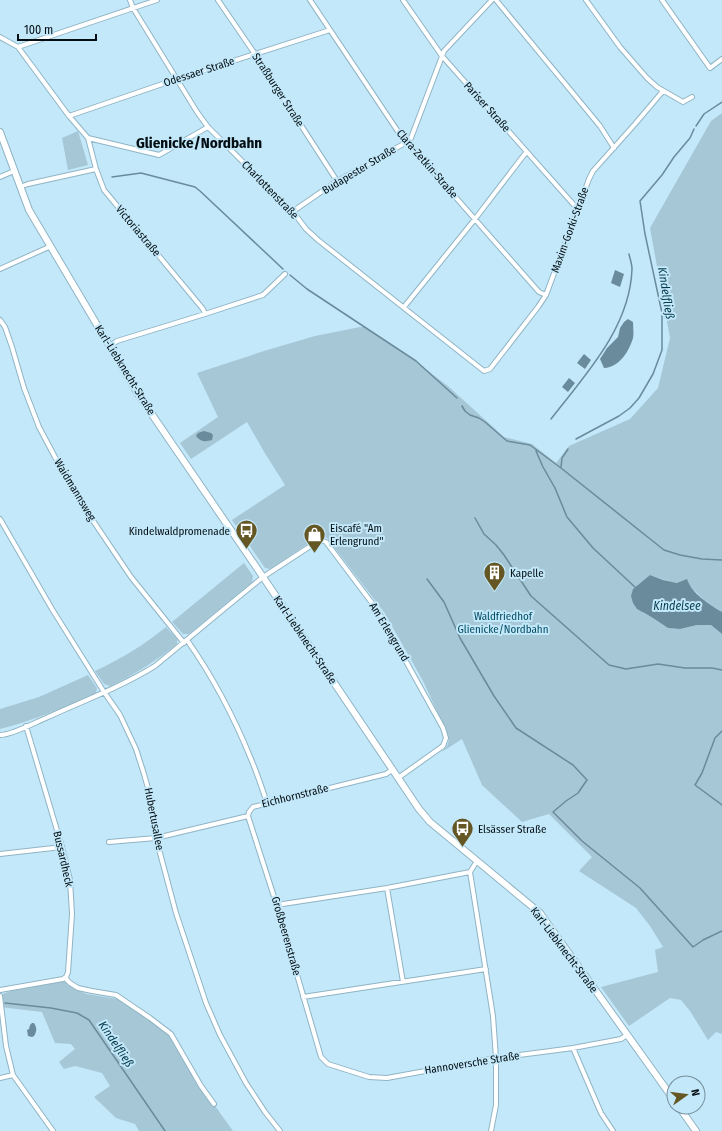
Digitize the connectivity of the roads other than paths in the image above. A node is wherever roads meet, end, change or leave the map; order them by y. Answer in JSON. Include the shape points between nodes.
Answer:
{"nodes":[{"id":1,"x":130,"y":0,"type":"edge"},
{"id":2,"x":158,"y":0,"type":"edge"},
{"id":3,"x":218,"y":0,"type":"edge"},
{"id":4,"x":310,"y":0,"type":"edge"},
{"id":5,"x":403,"y":0,"type":"edge"},
{"id":6,"x":492,"y":0,"type":"edge"},
{"id":7,"x":496,"y":0,"type":"edge"},
{"id":8,"x":586,"y":0,"type":"edge"},
{"id":9,"x":662,"y":0,"type":"edge"},
{"id":10,"x":133,"y":8,"type":"junction"},
{"id":11,"x":330,"y":30,"type":"junction"},
{"id":12,"x":0,"y":37,"type":"edge"},
{"id":13,"x":18,"y":47,"type":"junction"},
{"id":14,"x":255,"y":54,"type":"junction"},
{"id":15,"x":442,"y":56,"type":"junction"},
{"id":16,"x":722,"y":59,"type":"edge"},
{"id":17,"x":177,"y":79,"type":"junction"},
{"id":18,"x":663,"y":91,"type":"junction"},
{"id":19,"x":692,"y":96,"type":"dead end"},
{"id":20,"x":69,"y":116,"type":"junction"},
{"id":21,"x":208,"y":127,"type":"junction"},
{"id":22,"x":0,"y":132,"type":"edge"},
{"id":23,"x":88,"y":138,"type":"junction"},
{"id":24,"x":407,"y":142,"type":"junction"},
{"id":25,"x":614,"y":148,"type":"junction"},
{"id":26,"x":528,"y":152,"type":"junction"},
{"id":27,"x":96,"y":169,"type":"junction"},
{"id":28,"x":14,"y":171,"type":"junction"},
{"id":29,"x":0,"y":177,"type":"edge"},
{"id":30,"x":337,"y":181,"type":"junction"},
{"id":31,"x":20,"y":187,"type":"junction"},
{"id":32,"x":579,"y":207,"type":"junction"},
{"id":33,"x":292,"y":212,"type":"junction"},
{"id":34,"x":475,"y":219,"type":"junction"},
{"id":35,"x":51,"y":246,"type":"junction"},
{"id":36,"x":0,"y":269,"type":"edge"},
{"id":37,"x":285,"y":274,"type":"dead end"},
{"id":38,"x":546,"y":294,"type":"junction"},
{"id":39,"x":404,"y":307,"type":"junction"},
{"id":40,"x":205,"y":314,"type":"junction"},
{"id":41,"x":0,"y":320,"type":"edge"},
{"id":42,"x":110,"y":346,"type":"junction"},
{"id":43,"x":483,"y":370,"type":"joint"},
{"id":44,"x":0,"y":519,"type":"edge"},
{"id":45,"x":264,"y":577,"type":"junction"},
{"id":46,"x":185,"y":641,"type":"junction"},
{"id":47,"x":104,"y":692,"type":"junction"},
{"id":48,"x":26,"y":726,"type":"junction"},
{"id":49,"x":0,"y":735,"type":"edge"},
{"id":50,"x":392,"y":770,"type":"junction"},
{"id":51,"x":398,"y":778,"type":"junction"},
{"id":52,"x":267,"y":803,"type":"junction"},
{"id":53,"x":248,"y":816,"type":"junction"},
{"id":54,"x":156,"y":838,"type":"junction"},
{"id":55,"x":109,"y":842,"type":"dead end"},
{"id":56,"x":62,"y":847,"type":"junction"},
{"id":57,"x":0,"y":854,"type":"edge"},
{"id":58,"x":477,"y":861,"type":"junction"},
{"id":59,"x":470,"y":872,"type":"junction"},
{"id":60,"x":388,"y":888,"type":"junction"},
{"id":61,"x":277,"y":906,"type":"junction"},
{"id":62,"x":486,"y":969,"type":"junction"},
{"id":63,"x":66,"y":977,"type":"junction"},
{"id":64,"x":403,"y":982,"type":"junction"},
{"id":65,"x":0,"y":990,"type":"edge"},
{"id":66,"x":0,"y":997,"type":"edge"},
{"id":67,"x":303,"y":997,"type":"junction"},
{"id":68,"x":627,"y":1035,"type":"junction"},
{"id":69,"x":573,"y":1048,"type":"junction"},
{"id":70,"x":321,"y":1057,"type":"joint"},
{"id":71,"x":496,"y":1058,"type":"junction"},
{"id":72,"x":13,"y":1075,"type":"junction"},
{"id":73,"x":0,"y":1078,"type":"edge"},
{"id":74,"x":666,"y":1089,"type":"edge"},
{"id":75,"x":214,"y":1104,"type":"dead end"},
{"id":76,"x":685,"y":1115,"type":"edge"},
{"id":77,"x":53,"y":1131,"type":"edge"},
{"id":78,"x":280,"y":1131,"type":"edge"},
{"id":79,"x":491,"y":1131,"type":"edge"},
{"id":80,"x":612,"y":1131,"type":"edge"},
{"id":81,"x":696,"y":1131,"type":"edge"}],
"edges":[{"from":1,"to":10,"type":"street","name":"Charlottenstraße"},
{"from":2,"to":10,"type":"street"},
{"from":3,"to":14,"type":"street","name":"Straßburger Straße"},
{"from":4,"to":11,"type":"street","name":"Clara-Zetkin-Straße"},
{"from":5,"to":15,"type":"street","name":"Pariser Straße"},
{"from":6,"to":15,"type":"street","name":"Budapester Straße"},
{"from":7,"to":25,"type":"street","via":[[600,126]]},
{"from":8,"to":18,"type":"street","via":[[620,47],[647,78]]},
{"from":9,"to":16,"type":"street","via":[[710,68]]},
{"from":10,"to":13,"type":"street"},
{"from":10,"to":17,"type":"street","name":"Charlottenstraße"},
{"from":11,"to":14,"type":"street","name":"Odessaer Straße"},
{"from":11,"to":24,"type":"street","name":"Clara-Zetkin-Straße"},
{"from":12,"to":13,"type":"street"},
{"from":13,"to":20,"type":"street"},
{"from":14,"to":17,"type":"street","name":"Odessaer Straße"},
{"from":14,"to":30,"type":"street","name":"Straßburger Straße"},
{"from":15,"to":24,"type":"street","name":"Budapester Straße","via":[[411,138]]},
{"from":15,"to":26,"type":"street","name":"Pariser Straße"},
{"from":17,"to":20,"type":"street","name":"Odessaer Straße"},
{"from":17,"to":21,"type":"street","name":"Charlottenstraße"},
{"from":18,"to":19,"type":"street","via":[[683,102]]},
{"from":18,"to":25,"type":"street","name":"Maxim-Gorki-Straße"},
{"from":20,"to":23,"type":"street"},
{"from":21,"to":23,"type":"street","via":[[159,155]]},
{"from":21,"to":33,"type":"street","name":"Charlottenstraße"},
{"from":22,"to":28,"type":"street","name":"Karl-Liebknecht-Straße"},
{"from":23,"to":27,"type":"street","name":"Victoriastraße"},
{"from":24,"to":30,"type":"street","name":"Budapester Straße"},
{"from":24,"to":34,"type":"street","name":"Clara-Zetkin-Straße"},
{"from":25,"to":32,"type":"street","name":"Maxim-Gorki-Straße","via":[[593,171]]},
{"from":26,"to":32,"type":"street","name":"Pariser Straße","via":[[574,205]]},
{"from":26,"to":34,"type":"street"},
{"from":27,"to":31,"type":"street"},
{"from":27,"to":40,"type":"street","name":"Victoriastraße","via":[[104,190]]},
{"from":28,"to":29,"type":"street"},
{"from":28,"to":31,"type":"street","name":"Karl-Liebknecht-Straße"},
{"from":30,"to":33,"type":"street","name":"Budapester Straße"},
{"from":31,"to":35,"type":"street","name":"Karl-Liebknecht-Straße","via":[[29,210]]},
{"from":32,"to":38,"type":"street","name":"Maxim-Gorki-Straße"},
{"from":33,"to":39,"type":"street","name":"Charlottenstraße","via":[[318,240]]},
{"from":34,"to":38,"type":"street","name":"Clara-Zetkin-Straße","via":[[539,292]]},
{"from":34,"to":39,"type":"street"},
{"from":35,"to":36,"type":"street"},
{"from":35,"to":42,"type":"street","name":"Karl-Liebknecht-Straße"},
{"from":37,"to":40,"type":"street","via":[[263,295]]},
{"from":38,"to":43,"type":"street","name":"Maxim-Gorki-Straße","via":[[490,369]]},
{"from":39,"to":43,"type":"street","name":"Charlottenstraße"},
{"from":40,"to":42,"type":"street","via":[[117,341]]},
{"from":41,"to":46,"type":"street","name":"Waidmannsweg","via":[[12,347],[39,427],[73,491],[131,577]]},
{"from":42,"to":45,"type":"street","name":"Karl-Liebknecht-Straße","via":[[138,394]]},
{"from":44,"to":47,"type":"street","name":"Hubertusallee"},
{"from":45,"to":46,"type":"street"},
{"from":45,"to":50,"type":"street","name":"Karl-Liebknecht-Straße"},
{"from":45,"to":51,"type":"street","name":"Am Erlengrund","via":[[312,544],[324,540],[378,611],[443,728],[446,738],[443,746]]},
{"from":46,"to":47,"type":"street","via":[[155,666]]},
{"from":46,"to":52,"type":"street","name":"Waidmannsweg","via":[[203,662],[228,707]]},
{"from":47,"to":48,"type":"street"},
{"from":47,"to":54,"type":"street","name":"Hubertusallee","via":[[120,715],[136,749],[151,799]]},
{"from":48,"to":49,"type":"street"},
{"from":48,"to":56,"type":"street","name":"Bussardheck"},
{"from":50,"to":51,"type":"street","name":"Karl-Liebknecht-Straße"},
{"from":50,"to":52,"type":"street","name":"Eichhornstraße","via":[[386,774]]},
{"from":51,"to":58,"type":"street","name":"Karl-Liebknecht-Straße","via":[[424,816]]},
{"from":52,"to":53,"type":"street","name":"Eichhornstraße","via":[[253,807]]},
{"from":53,"to":54,"type":"street","name":"Eichhornstraße"},
{"from":53,"to":61,"type":"street","name":"Großbeerenstraße"},
{"from":54,"to":55,"type":"street","name":"Eichhornstraße"},
{"from":54,"to":78,"type":"street","name":"Hubertusallee","via":[[176,913],[206,1003],[246,1083],[264,1112]]},
{"from":56,"to":57,"type":"street"},
{"from":56,"to":63,"type":"street","name":"Bussardheck","via":[[70,880],[71,899],[71,938]]},
{"from":58,"to":59,"type":"street"},
{"from":58,"to":68,"type":"street","name":"Karl-Liebknecht-Straße","via":[[540,913]]},
{"from":59,"to":60,"type":"street"},
{"from":59,"to":62,"type":"street"},
{"from":60,"to":61,"type":"street"},
{"from":60,"to":64,"type":"street"},
{"from":61,"to":67,"type":"street","name":"Großbeerenstraße"},
{"from":62,"to":64,"type":"street"},
{"from":62,"to":71,"type":"street"},
{"from":63,"to":65,"type":"street"},
{"from":63,"to":75,"type":"street","via":[[78,988],[116,995],[171,1034]]},
{"from":64,"to":67,"type":"street"},
{"from":66,"to":72,"type":"street","via":[[6,1046]]},
{"from":67,"to":70,"type":"street","name":"Großbeerenstraße"},
{"from":68,"to":69,"type":"street","name":"Hannoversche Straße","via":[[621,1039]]},
{"from":68,"to":74,"type":"street","name":"Karl-Liebknecht-Straße"},
{"from":69,"to":71,"type":"street","name":"Hannoversche Straße"},
{"from":69,"to":80,"type":"street","via":[[601,1113]]},
{"from":70,"to":71,"type":"street","name":"Hannoversche Straße","via":[[328,1064],[376,1078]]},
{"from":71,"to":79,"type":"street","via":[[496,1106]]},
{"from":72,"to":73,"type":"street"},
{"from":72,"to":77,"type":"street"},
{"from":76,"to":81,"type":"street"}]}
